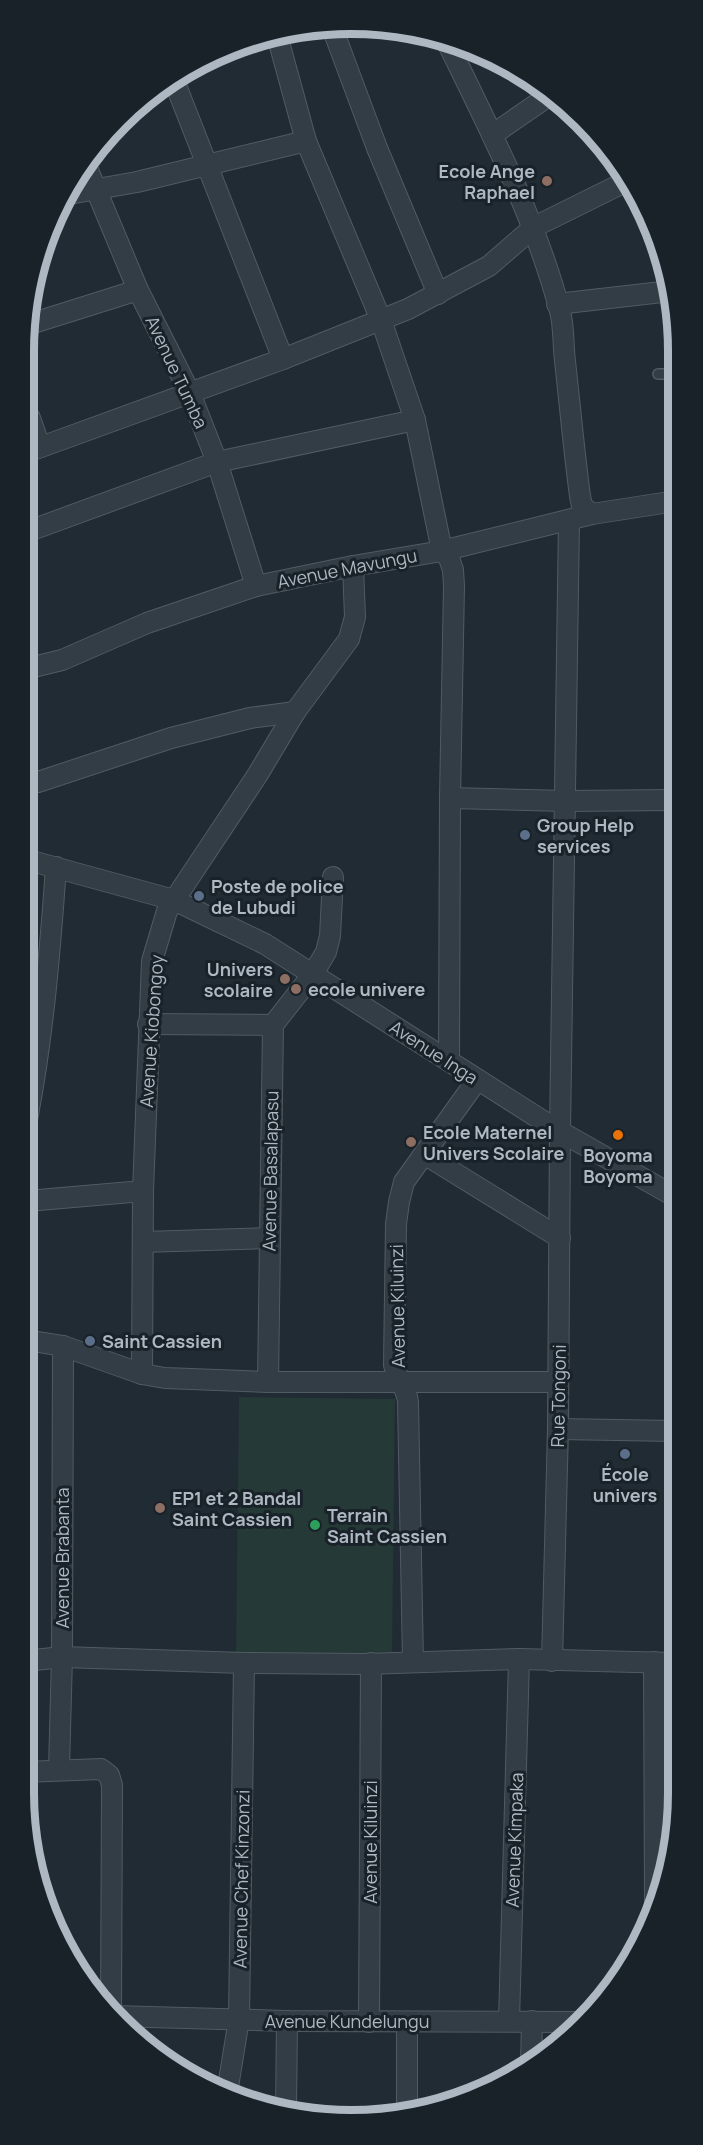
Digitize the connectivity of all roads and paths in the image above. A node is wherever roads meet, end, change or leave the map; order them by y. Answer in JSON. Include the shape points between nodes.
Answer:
{"nodes":[{"id":1,"x":335,"y":35,"type":"edge"},
{"id":2,"x":280,"y":43,"type":"edge"},
{"id":3,"x":451,"y":50,"type":"edge"},
{"id":4,"x":177,"y":87,"type":"edge"},
{"id":5,"x":543,"y":99,"type":"edge"},
{"id":6,"x":492,"y":135,"type":"junction"},
{"id":7,"x":306,"y":141,"type":"junction"},
{"id":8,"x":207,"y":165,"type":"junction"},
{"id":9,"x":89,"y":173,"type":"edge"},
{"id":10,"x":621,"y":184,"type":"edge"},
{"id":11,"x":95,"y":188,"type":"junction"},
{"id":12,"x":78,"y":192,"type":"edge"},
{"id":13,"x":534,"y":227,"type":"junction"},
{"id":14,"x":138,"y":290,"type":"junction"},
{"id":15,"x":662,"y":292,"type":"edge"},
{"id":16,"x":438,"y":294,"type":"junction"},
{"id":17,"x":557,"y":304,"type":"junction"},
{"id":18,"x":381,"y":320,"type":"junction"},
{"id":19,"x":36,"y":322,"type":"edge"},
{"id":20,"x":283,"y":359,"type":"junction"},
{"id":21,"x":658,"y":374,"type":"dead end"},
{"id":22,"x":668,"y":374,"type":"edge"},
{"id":23,"x":189,"y":393,"type":"junction"},
{"id":24,"x":415,"y":420,"type":"junction"},
{"id":25,"x":35,"y":449,"type":"edge"},
{"id":26,"x":217,"y":462,"type":"junction"},
{"id":27,"x":668,"y":502,"type":"edge"},
{"id":28,"x":592,"y":514,"type":"junction"},
{"id":29,"x":569,"y":520,"type":"junction"},
{"id":30,"x":35,"y":529,"type":"edge"},
{"id":31,"x":442,"y":550,"type":"junction"},
{"id":32,"x":353,"y":566,"type":"junction"},
{"id":33,"x":256,"y":586,"type":"junction"},
{"id":34,"x":35,"y":667,"type":"edge"},
{"id":35,"x":295,"y":712,"type":"junction"},
{"id":36,"x":38,"y":782,"type":"dead end"},
{"id":37,"x":450,"y":798,"type":"junction"},
{"id":38,"x":668,"y":800,"type":"edge"},
{"id":39,"x":565,"y":801,"type":"junction"},
{"id":40,"x":35,"y":862,"type":"edge"},
{"id":41,"x":56,"y":867,"type":"junction"},
{"id":42,"x":333,"y":877,"type":"dead end"},
{"id":43,"x":174,"y":900,"type":"junction"},
{"id":44,"x":313,"y":974,"type":"junction"},
{"id":45,"x":148,"y":1024,"type":"junction"},
{"id":46,"x":273,"y":1025,"type":"junction"},
{"id":47,"x":449,"y":1061,"type":"junction"},
{"id":48,"x":35,"y":1080,"type":"edge"},
{"id":49,"x":477,"y":1080,"type":"junction"},
{"id":50,"x":560,"y":1131,"type":"junction"},
{"id":51,"x":424,"y":1154,"type":"junction"},
{"id":52,"x":143,"y":1191,"type":"junction"},
{"id":53,"x":668,"y":1193,"type":"edge"},
{"id":54,"x":35,"y":1200,"type":"edge"},
{"id":55,"x":269,"y":1238,"type":"junction"},
{"id":56,"x":560,"y":1238,"type":"junction"},
{"id":57,"x":143,"y":1242,"type":"junction"},
{"id":58,"x":35,"y":1341,"type":"edge"},
{"id":59,"x":63,"y":1346,"type":"junction"},
{"id":60,"x":142,"y":1374,"type":"junction"},
{"id":61,"x":268,"y":1382,"type":"junction"},
{"id":62,"x":558,"y":1382,"type":"junction"},
{"id":63,"x":402,"y":1383,"type":"junction"},
{"id":64,"x":558,"y":1429,"type":"junction"},
{"id":65,"x":668,"y":1431,"type":"edge"},
{"id":66,"x":62,"y":1657,"type":"junction"},
{"id":67,"x":519,"y":1659,"type":"junction"},
{"id":68,"x":35,"y":1660,"type":"edge"},
{"id":69,"x":552,"y":1661,"type":"junction"},
{"id":70,"x":412,"y":1662,"type":"junction"},
{"id":71,"x":244,"y":1663,"type":"junction"},
{"id":72,"x":371,"y":1663,"type":"junction"},
{"id":73,"x":663,"y":1663,"type":"edge"},
{"id":74,"x":59,"y":1769,"type":"junction"},
{"id":75,"x":35,"y":1771,"type":"edge"},
{"id":76,"x":656,"y":1884,"type":"edge"},
{"id":77,"x":122,"y":2012,"type":"edge"},
{"id":78,"x":128,"y":2019,"type":"edge"},
{"id":79,"x":239,"y":2019,"type":"junction"},
{"id":80,"x":287,"y":2021,"type":"junction"},
{"id":81,"x":509,"y":2021,"type":"junction"},
{"id":82,"x":531,"y":2021,"type":"junction"},
{"id":83,"x":369,"y":2022,"type":"junction"},
{"id":84,"x":407,"y":2022,"type":"junction"},
{"id":85,"x":572,"y":2022,"type":"edge"},
{"id":86,"x":531,"y":2055,"type":"edge"},
{"id":87,"x":229,"y":2086,"type":"edge"},
{"id":88,"x":286,"y":2103,"type":"edge"},
{"id":89,"x":407,"y":2105,"type":"edge"}],
"edges":[{"from":1,"to":16,"type":"street"},
{"from":2,"to":7,"type":"street"},
{"from":3,"to":6,"type":"street"},
{"from":4,"to":8,"type":"street"},
{"from":5,"to":6,"type":"street"},
{"from":6,"to":13,"type":"street"},
{"from":7,"to":8,"type":"street"},
{"from":7,"to":18,"type":"street"},
{"from":8,"to":11,"type":"street"},
{"from":8,"to":20,"type":"street"},
{"from":9,"to":11,"type":"street","name":"Avenue Tumba"},
{"from":10,"to":13,"type":"street"},
{"from":11,"to":12,"type":"street"},
{"from":11,"to":14,"type":"street","name":"Avenue Tumba"},
{"from":13,"to":16,"type":"street","via":[[489,266]]},
{"from":13,"to":17,"type":"street"},
{"from":14,"to":19,"type":"street"},
{"from":14,"to":23,"type":"street","name":"Avenue Tumba"},
{"from":15,"to":17,"type":"street"},
{"from":16,"to":18,"type":"street"},
{"from":17,"to":28,"type":"street","via":[[580,496],[582,506]]},
{"from":18,"to":20,"type":"street"},
{"from":18,"to":24,"type":"street"},
{"from":20,"to":23,"type":"street"},
{"from":21,"to":22,"type":"lane"},
{"from":23,"to":25,"type":"street"},
{"from":23,"to":26,"type":"street","name":"Avenue Tumba"},
{"from":24,"to":26,"type":"street"},
{"from":24,"to":31,"type":"street"},
{"from":26,"to":30,"type":"street"},
{"from":26,"to":33,"type":"street","name":"Avenue Tumba"},
{"from":27,"to":28,"type":"street","name":"Avenue Mavungu"},
{"from":28,"to":29,"type":"street","name":"Avenue Mavungu"},
{"from":29,"to":31,"type":"street","name":"Avenue Mavungu"},
{"from":29,"to":39,"type":"street","name":"Rue Tongoni"},
{"from":31,"to":32,"type":"street","name":"Avenue Mavungu"},
{"from":31,"to":37,"type":"street","via":[[453,570],[454,586]]},
{"from":32,"to":33,"type":"street","name":"Avenue Mavungu"},
{"from":32,"to":35,"type":"street","name":"Avenue Kiobongoy","via":[[355,617],[349,639]]},
{"from":33,"to":34,"type":"street","name":"Avenue Mavungu","via":[[147,623],[62,660]]},
{"from":35,"to":36,"type":"street","via":[[250,718],[171,738]]},
{"from":35,"to":43,"type":"street","name":"Avenue Kiobongoy"},
{"from":37,"to":39,"type":"street"},
{"from":37,"to":47,"type":"street"},
{"from":38,"to":39,"type":"street"},
{"from":39,"to":50,"type":"street","name":"Rue Tongoni"},
{"from":40,"to":41,"type":"street","name":"Avenue Inga"},
{"from":41,"to":43,"type":"street","name":"Avenue Inga"},
{"from":41,"to":48,"type":"street"},
{"from":42,"to":44,"type":"street","via":[[329,944]]},
{"from":43,"to":44,"type":"street","name":"Avenue Inga","via":[[265,944]]},
{"from":43,"to":45,"type":"street","name":"Avenue Kiobongoy","via":[[152,961]]},
{"from":44,"to":46,"type":"street"},
{"from":44,"to":47,"type":"street","name":"Avenue Inga"},
{"from":45,"to":46,"type":"street"},
{"from":45,"to":52,"type":"street","name":"Avenue Kiobongoy"},
{"from":46,"to":55,"type":"street","name":"Avenue Basalapasu"},
{"from":47,"to":49,"type":"street","name":"Avenue Inga"},
{"from":49,"to":50,"type":"street","name":"Avenue Inga"},
{"from":49,"to":51,"type":"street","name":"Avenue Kiluinzi"},
{"from":50,"to":53,"type":"street","name":"Avenue Inga"},
{"from":50,"to":56,"type":"street","name":"Rue Tongoni"},
{"from":51,"to":56,"type":"street"},
{"from":51,"to":63,"type":"street","name":"Avenue Kiluinzi","via":[[404,1182],[398,1213],[394,1365]]},
{"from":52,"to":54,"type":"street"},
{"from":52,"to":57,"type":"street","name":"Avenue Kiobongoy"},
{"from":55,"to":57,"type":"street"},
{"from":55,"to":61,"type":"street","name":"Avenue Basalapasu"},
{"from":56,"to":62,"type":"street","name":"Rue Tongoni"},
{"from":57,"to":60,"type":"street","name":"Avenue Kiobongoy"},
{"from":58,"to":59,"type":"street"},
{"from":59,"to":60,"type":"street"},
{"from":59,"to":66,"type":"street","name":"Avenue Brabanta"},
{"from":60,"to":61,"type":"street"},
{"from":61,"to":63,"type":"street"},
{"from":62,"to":63,"type":"street"},
{"from":62,"to":64,"type":"street","name":"Rue Tongoni"},
{"from":63,"to":70,"type":"street","name":"Avenue Kiluinzi","via":[[408,1402]]},
{"from":64,"to":65,"type":"street"},
{"from":64,"to":69,"type":"street","name":"Rue Tongoni"},
{"from":66,"to":68,"type":"street"},
{"from":66,"to":71,"type":"street"},
{"from":66,"to":74,"type":"street","name":"Avenue Brabanta"},
{"from":67,"to":69,"type":"street"},
{"from":67,"to":70,"type":"street"},
{"from":67,"to":81,"type":"street","name":"Avenue Kimpaka"},
{"from":69,"to":73,"type":"street"},
{"from":70,"to":72,"type":"street"},
{"from":71,"to":72,"type":"street"},
{"from":71,"to":79,"type":"street","name":"Avenue Chef Kinzonzi"},
{"from":72,"to":83,"type":"street","name":"Avenue Kiluinzi"},
{"from":73,"to":76,"type":"street"},
{"from":74,"to":75,"type":"street"},
{"from":74,"to":77,"type":"street","via":[[101,1769],[109,1774],[112,1785]]},
{"from":78,"to":79,"type":"street","name":"Avenue Kundelungu"},
{"from":79,"to":80,"type":"street","name":"Avenue Kundelungu"},
{"from":79,"to":87,"type":"street","name":"Avenue Chef Kinzonzi"},
{"from":80,"to":83,"type":"street","name":"Avenue Kundelungu"},
{"from":80,"to":88,"type":"street"},
{"from":81,"to":82,"type":"street","name":"Avenue Kundelungu"},
{"from":81,"to":84,"type":"street","name":"Avenue Kundelungu"},
{"from":82,"to":85,"type":"street","name":"Avenue Kundelungu"},
{"from":82,"to":86,"type":"street"},
{"from":83,"to":84,"type":"street","name":"Avenue Kundelungu"},
{"from":84,"to":89,"type":"street"}]}
